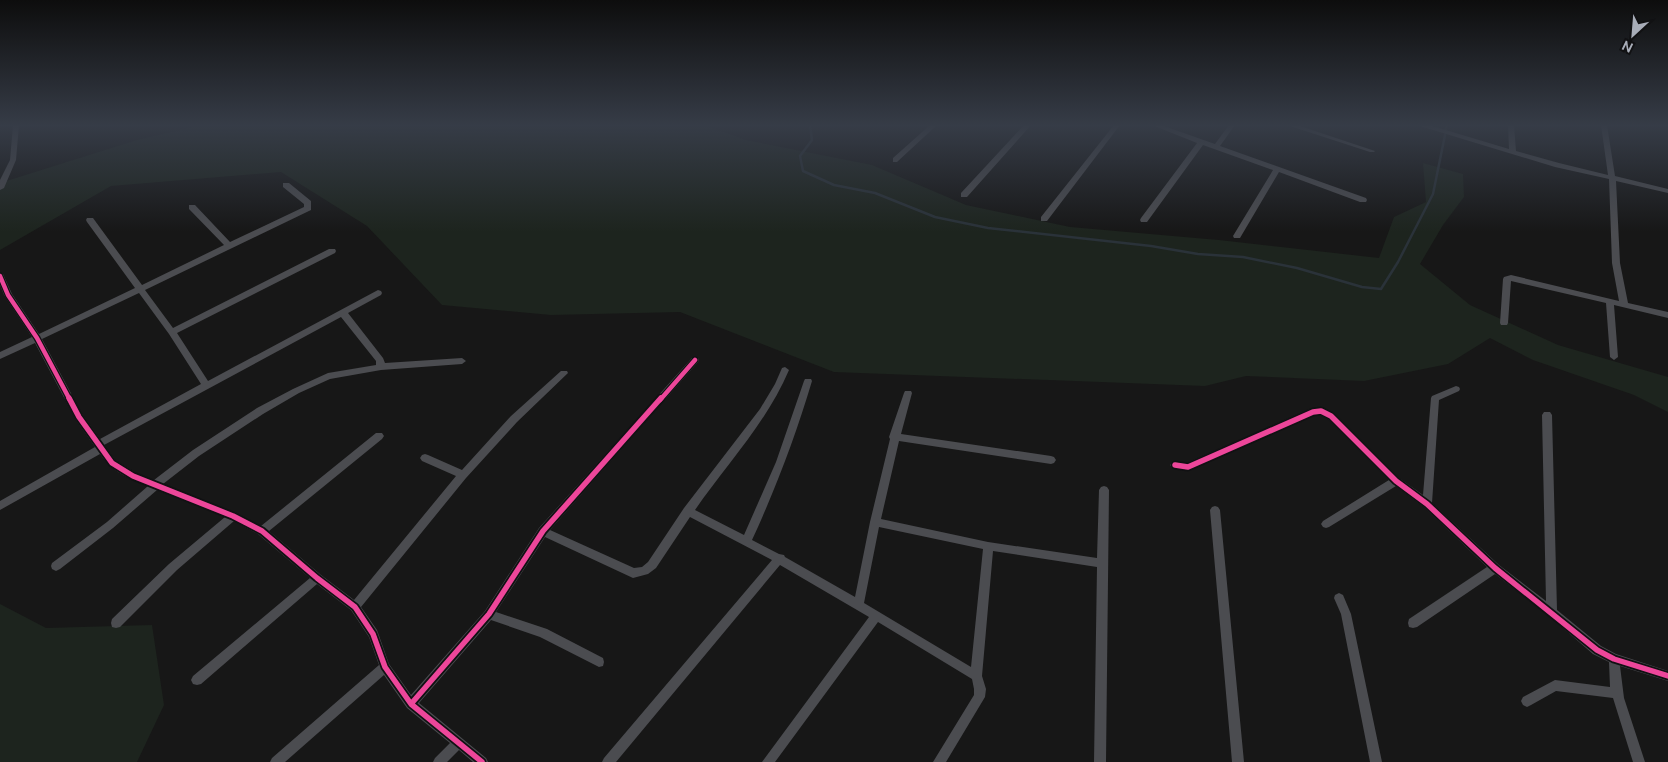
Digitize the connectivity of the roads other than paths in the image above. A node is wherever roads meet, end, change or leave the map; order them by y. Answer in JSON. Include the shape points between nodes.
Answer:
{"nodes":[{"id":1,"x":13,"y":161,"type":"edge"},
{"id":2,"x":995,"y":161,"type":"edge"},
{"id":3,"x":1090,"y":161,"type":"edge"},
{"id":4,"x":1187,"y":161,"type":"edge"},
{"id":5,"x":1252,"y":161,"type":"edge"},
{"id":6,"x":1541,"y":161,"type":"edge"},
{"id":7,"x":1609,"y":161,"type":"edge"},
{"id":8,"x":1277,"y":170,"type":"junction"},
{"id":9,"x":1612,"y":177,"type":"junction"},
{"id":10,"x":286,"y":185,"type":"dead end"},
{"id":11,"x":0,"y":188,"type":"edge"},
{"id":12,"x":1668,"y":191,"type":"edge"},
{"id":13,"x":964,"y":195,"type":"dead end"},
{"id":14,"x":1363,"y":200,"type":"dead end"},
{"id":15,"x":192,"y":207,"type":"dead end"},
{"id":16,"x":90,"y":220,"type":"dead end"},
{"id":17,"x":1044,"y":220,"type":"dead end"},
{"id":18,"x":1144,"y":220,"type":"dead end"},
{"id":19,"x":1237,"y":236,"type":"dead end"},
{"id":20,"x":228,"y":245,"type":"junction"},
{"id":21,"x":332,"y":251,"type":"dead end"},
{"id":22,"x":0,"y":276,"type":"edge"},
{"id":23,"x":139,"y":288,"type":"junction"},
{"id":24,"x":378,"y":293,"type":"dead end"},
{"id":25,"x":1610,"y":302,"type":"junction"},
{"id":26,"x":1624,"y":305,"type":"junction"},
{"id":27,"x":343,"y":313,"type":"junction"},
{"id":28,"x":1668,"y":315,"type":"edge"},
{"id":29,"x":1504,"y":323,"type":"dead end"},
{"id":30,"x":172,"y":332,"type":"junction"},
{"id":31,"x":37,"y":338,"type":"junction"},
{"id":32,"x":0,"y":356,"type":"edge"},
{"id":33,"x":1614,"y":357,"type":"dead end"},
{"id":34,"x":695,"y":360,"type":"dead end"},
{"id":35,"x":462,"y":362,"type":"dead end"},
{"id":36,"x":381,"y":367,"type":"junction"},
{"id":37,"x":785,"y":370,"type":"dead end"},
{"id":38,"x":564,"y":373,"type":"dead end"},
{"id":39,"x":808,"y":381,"type":"dead end"},
{"id":40,"x":207,"y":386,"type":"junction"},
{"id":41,"x":1456,"y":389,"type":"dead end"},
{"id":42,"x":908,"y":393,"type":"dead end"},
{"id":43,"x":1547,"y":415,"type":"dead end"},
{"id":44,"x":379,"y":436,"type":"dead end"},
{"id":45,"x":894,"y":437,"type":"junction"},
{"id":46,"x":99,"y":447,"type":"junction"},
{"id":47,"x":425,"y":458,"type":"dead end"},
{"id":48,"x":1051,"y":460,"type":"dead end"},
{"id":49,"x":1175,"y":465,"type":"dead end"},
{"id":50,"x":463,"y":475,"type":"junction"},
{"id":51,"x":1396,"y":481,"type":"junction"},
{"id":52,"x":155,"y":486,"type":"junction"},
{"id":53,"x":1104,"y":490,"type":"dead end"},
{"id":54,"x":1427,"y":504,"type":"junction"},
{"id":55,"x":0,"y":506,"type":"edge"},
{"id":56,"x":1215,"y":510,"type":"dead end"},
{"id":57,"x":687,"y":511,"type":"junction"},
{"id":58,"x":233,"y":516,"type":"junction"},
{"id":59,"x":875,"y":522,"type":"junction"},
{"id":60,"x":1326,"y":524,"type":"dead end"},
{"id":61,"x":262,"y":531,"type":"junction"},
{"id":62,"x":544,"y":531,"type":"junction"},
{"id":63,"x":747,"y":540,"type":"junction"},
{"id":64,"x":988,"y":546,"type":"junction"},
{"id":65,"x":780,"y":558,"type":"junction"},
{"id":66,"x":1102,"y":563,"type":"junction"},
{"id":67,"x":56,"y":566,"type":"dead end"},
{"id":68,"x":1495,"y":568,"type":"junction"},
{"id":69,"x":317,"y":578,"type":"junction"},
{"id":70,"x":1339,"y":598,"type":"dead end"},
{"id":71,"x":859,"y":604,"type":"junction"},
{"id":72,"x":355,"y":607,"type":"junction"},
{"id":73,"x":1552,"y":612,"type":"junction"},
{"id":74,"x":489,"y":614,"type":"junction"},
{"id":75,"x":877,"y":615,"type":"junction"},
{"id":76,"x":116,"y":622,"type":"dead end"},
{"id":77,"x":1414,"y":623,"type":"dead end"},
{"id":78,"x":1614,"y":659,"type":"junction"},
{"id":79,"x":598,"y":662,"type":"dead end"},
{"id":80,"x":385,"y":667,"type":"junction"},
{"id":81,"x":976,"y":676,"type":"junction"},
{"id":82,"x":1668,"y":676,"type":"edge"},
{"id":83,"x":196,"y":680,"type":"dead end"},
{"id":84,"x":1617,"y":693,"type":"junction"},
{"id":85,"x":1527,"y":701,"type":"dead end"},
{"id":86,"x":412,"y":704,"type":"junction"},
{"id":87,"x":458,"y":743,"type":"junction"},
{"id":88,"x":276,"y":762,"type":"edge"},
{"id":89,"x":439,"y":762,"type":"edge"},
{"id":90,"x":482,"y":762,"type":"edge"},
{"id":91,"x":608,"y":762,"type":"edge"},
{"id":92,"x":768,"y":762,"type":"edge"},
{"id":93,"x":939,"y":762,"type":"edge"},
{"id":94,"x":1100,"y":762,"type":"edge"},
{"id":95,"x":1238,"y":762,"type":"edge"},
{"id":96,"x":1376,"y":762,"type":"edge"},
{"id":97,"x":1639,"y":762,"type":"edge"}],
"edges":[{"from":1,"to":11,"type":"street"},
{"from":2,"to":13,"type":"street"},
{"from":3,"to":17,"type":"street"},
{"from":4,"to":18,"type":"street"},
{"from":5,"to":8,"type":"street"},
{"from":6,"to":9,"type":"street"},
{"from":7,"to":9,"type":"street"},
{"from":8,"to":14,"type":"street"},
{"from":8,"to":19,"type":"street"},
{"from":9,"to":12,"type":"street"},
{"from":9,"to":26,"type":"street","via":[[1616,263]]},
{"from":10,"to":20,"type":"street","via":[[308,203],[308,208]]},
{"from":15,"to":20,"type":"street"},
{"from":16,"to":23,"type":"street"},
{"from":20,"to":23,"type":"street"},
{"from":21,"to":30,"type":"street"},
{"from":22,"to":31,"type":"street"},
{"from":23,"to":30,"type":"street"},
{"from":23,"to":31,"type":"street"},
{"from":24,"to":27,"type":"street"},
{"from":25,"to":26,"type":"street"},
{"from":25,"to":29,"type":"street","via":[[1507,279]]},
{"from":25,"to":33,"type":"street"},
{"from":26,"to":28,"type":"street"},
{"from":27,"to":36,"type":"street","via":[[380,360]]},
{"from":27,"to":40,"type":"street"},
{"from":30,"to":40,"type":"street"},
{"from":31,"to":32,"type":"street"},
{"from":31,"to":46,"type":"street","via":[[79,417]]},
{"from":34,"to":62,"type":"street"},
{"from":35,"to":36,"type":"street"},
{"from":36,"to":52,"type":"street","via":[[328,376],[296,392],[225,433]]},
{"from":37,"to":57,"type":"street","via":[[779,386]]},
{"from":38,"to":50,"type":"street","via":[[514,419]]},
{"from":39,"to":63,"type":"street","via":[[771,490]]},
{"from":40,"to":46,"type":"street"},
{"from":41,"to":54,"type":"street","via":[[1435,398]]},
{"from":42,"to":45,"type":"street"},
{"from":43,"to":73,"type":"street"},
{"from":44,"to":61,"type":"street"},
{"from":45,"to":48,"type":"street"},
{"from":45,"to":59,"type":"street"},
{"from":46,"to":52,"type":"street","via":[[121,471]]},
{"from":46,"to":55,"type":"street"},
{"from":47,"to":50,"type":"street"},
{"from":49,"to":51,"type":"street","via":[[1188,467],[1321,411],[1331,416]]},
{"from":50,"to":72,"type":"street"},
{"from":51,"to":54,"type":"street"},
{"from":51,"to":60,"type":"street"},
{"from":52,"to":58,"type":"street"},
{"from":52,"to":67,"type":"street"},
{"from":53,"to":66,"type":"street"},
{"from":54,"to":68,"type":"street"},
{"from":56,"to":95,"type":"street"},
{"from":57,"to":62,"type":"street","via":[[652,565],[633,573]]},
{"from":57,"to":63,"type":"street"},
{"from":58,"to":61,"type":"street"},
{"from":58,"to":76,"type":"street"},
{"from":59,"to":64,"type":"street"},
{"from":59,"to":71,"type":"street"},
{"from":61,"to":69,"type":"street"},
{"from":62,"to":74,"type":"street"},
{"from":63,"to":65,"type":"street"},
{"from":64,"to":66,"type":"street"},
{"from":64,"to":81,"type":"street"},
{"from":65,"to":71,"type":"street"},
{"from":65,"to":91,"type":"street"},
{"from":66,"to":94,"type":"street"},
{"from":68,"to":73,"type":"street"},
{"from":68,"to":77,"type":"street"},
{"from":69,"to":72,"type":"street"},
{"from":69,"to":83,"type":"street"},
{"from":70,"to":96,"type":"street","via":[[1346,614]]},
{"from":71,"to":75,"type":"street"},
{"from":72,"to":80,"type":"street","via":[[372,634]]},
{"from":73,"to":78,"type":"street","via":[[1597,650]]},
{"from":74,"to":79,"type":"street","via":[[543,633]]},
{"from":74,"to":86,"type":"street"},
{"from":75,"to":81,"type":"street"},
{"from":75,"to":92,"type":"street"},
{"from":78,"to":82,"type":"street"},
{"from":78,"to":84,"type":"street"},
{"from":80,"to":86,"type":"street"},
{"from":80,"to":88,"type":"street"},
{"from":81,"to":93,"type":"street","via":[[979,697]]},
{"from":84,"to":85,"type":"street","via":[[1555,685]]},
{"from":84,"to":97,"type":"street"},
{"from":86,"to":87,"type":"street"},
{"from":87,"to":89,"type":"street"},
{"from":87,"to":90,"type":"street"}]}
